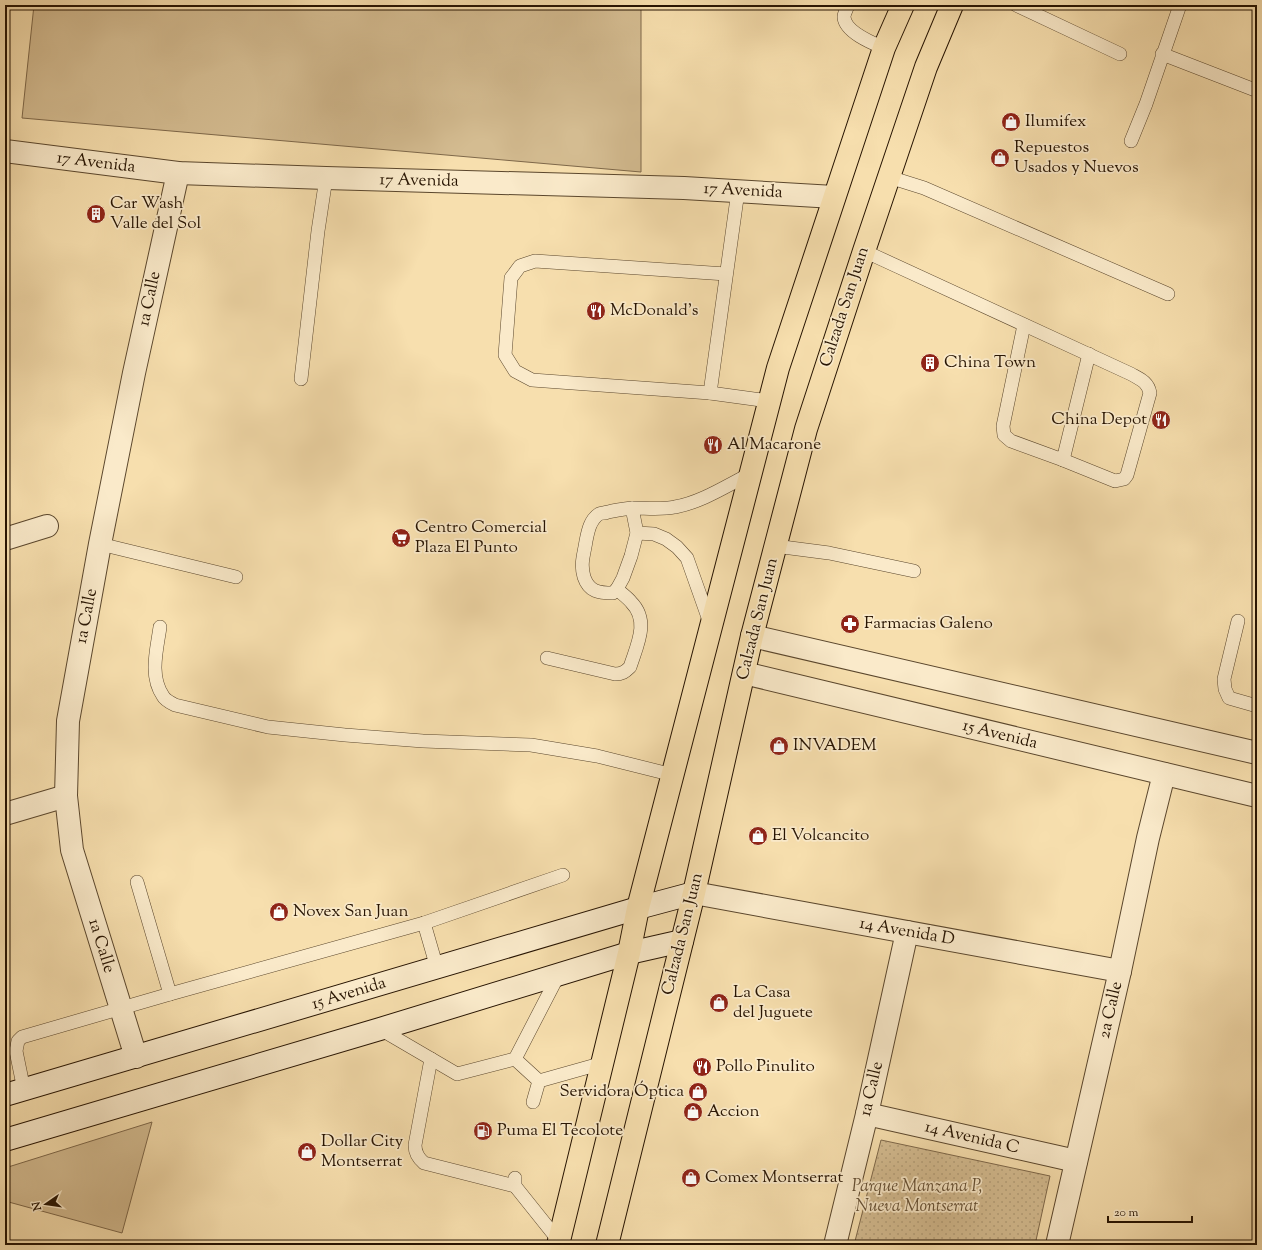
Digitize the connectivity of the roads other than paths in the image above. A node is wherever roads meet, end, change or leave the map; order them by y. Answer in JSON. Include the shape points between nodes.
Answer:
{"nodes":[{"id":1,"x":848,"y":5,"type":"edge"},
{"id":2,"x":903,"y":5,"type":"edge"},
{"id":3,"x":952,"y":5,"type":"edge"},
{"id":4,"x":1016,"y":5,"type":"edge"},
{"id":5,"x":1180,"y":5,"type":"edge"},
{"id":6,"x":884,"y":48,"type":"junction"},
{"id":7,"x":1120,"y":54,"type":"dead end"},
{"id":8,"x":1162,"y":54,"type":"junction"},
{"id":9,"x":1255,"y":90,"type":"dead end"},
{"id":10,"x":1131,"y":142,"type":"dead end"},
{"id":11,"x":5,"y":151,"type":"edge"},
{"id":12,"x":178,"y":173,"type":"junction"},
{"id":13,"x":889,"y":177,"type":"junction"},
{"id":14,"x":326,"y":178,"type":"junction"},
{"id":15,"x":738,"y":191,"type":"junction"},
{"id":16,"x":834,"y":197,"type":"junction"},
{"id":17,"x":864,"y":251,"type":"junction"},
{"id":18,"x":726,"y":274,"type":"junction"},
{"id":19,"x":1168,"y":294,"type":"dead end"},
{"id":20,"x":1024,"y":325,"type":"junction"},
{"id":21,"x":1088,"y":354,"type":"junction"},
{"id":22,"x":301,"y":379,"type":"dead end"},
{"id":23,"x":710,"y":393,"type":"junction"},
{"id":24,"x":769,"y":400,"type":"junction"},
{"id":25,"x":1063,"y":460,"type":"junction"},
{"id":26,"x":750,"y":474,"type":"junction"},
{"id":27,"x":632,"y":508,"type":"junction"},
{"id":28,"x":47,"y":526,"type":"dead end"},
{"id":29,"x":637,"y":533,"type":"junction"},
{"id":30,"x":5,"y":539,"type":"edge"},
{"id":31,"x":100,"y":544,"type":"junction"},
{"id":32,"x":775,"y":546,"type":"junction"},
{"id":33,"x":914,"y":571,"type":"dead end"},
{"id":34,"x":236,"y":577,"type":"dead end"},
{"id":35,"x":617,"y":589,"type":"junction"},
{"id":36,"x":1238,"y":621,"type":"dead end"},
{"id":37,"x":711,"y":626,"type":"junction"},
{"id":38,"x":160,"y":627,"type":"dead end"},
{"id":39,"x":752,"y":636,"type":"junction"},
{"id":40,"x":547,"y":658,"type":"dead end"},
{"id":41,"x":744,"y":673,"type":"junction"},
{"id":42,"x":1257,"y":706,"type":"edge"},
{"id":43,"x":1257,"y":754,"type":"edge"},
{"id":44,"x":1164,"y":774,"type":"junction"},
{"id":45,"x":673,"y":775,"type":"junction"},
{"id":46,"x":66,"y":796,"type":"junction"},
{"id":47,"x":1257,"y":796,"type":"edge"},
{"id":48,"x":5,"y":814,"type":"edge"},
{"id":49,"x":563,"y":875,"type":"dead end"},
{"id":50,"x":137,"y":882,"type":"dead end"},
{"id":51,"x":694,"y":893,"type":"junction"},
{"id":52,"x":638,"y":908,"type":"junction"},
{"id":53,"x":424,"y":924,"type":"junction"},
{"id":54,"x":907,"y":932,"type":"junction"},
{"id":55,"x":682,"y":940,"type":"junction"},
{"id":56,"x":629,"y":953,"type":"junction"},
{"id":57,"x":437,"y":968,"type":"junction"},
{"id":58,"x":1120,"y":971,"type":"junction"},
{"id":59,"x":559,"y":974,"type":"junction"},
{"id":60,"x":170,"y":994,"type":"junction"},
{"id":61,"x":120,"y":1008,"type":"junction"},
{"id":62,"x":380,"y":1029,"type":"junction"},
{"id":63,"x":136,"y":1057,"type":"junction"},
{"id":64,"x":515,"y":1058,"type":"junction"},
{"id":65,"x":431,"y":1059,"type":"junction"},
{"id":66,"x":603,"y":1063,"type":"junction"},
{"id":67,"x":539,"y":1081,"type":"junction"},
{"id":68,"x":15,"y":1092,"type":"edge"},
{"id":69,"x":533,"y":1102,"type":"dead end"},
{"id":70,"x":867,"y":1114,"type":"junction"},
{"id":71,"x":5,"y":1140,"type":"edge"},
{"id":72,"x":1076,"y":1161,"type":"junction"},
{"id":73,"x":559,"y":1243,"type":"edge"},
{"id":74,"x":607,"y":1245,"type":"edge"},
{"id":75,"x":835,"y":1245,"type":"edge"},
{"id":76,"x":1057,"y":1245,"type":"edge"}],
"edges":[{"from":1,"to":6,"type":"lane","via":[[844,16],[851,30]]},
{"from":2,"to":6,"type":"main road"},
{"from":3,"to":13,"type":"main road","name":"Calzada San Juan","via":[[926,67]]},
{"from":4,"to":7,"type":"lane"},
{"from":5,"to":8,"type":"lane"},
{"from":6,"to":16,"type":"main road"},
{"from":8,"to":9,"type":"lane"},
{"from":8,"to":10,"type":"lane"},
{"from":11,"to":12,"type":"street","name":"17 Avenida"},
{"from":12,"to":14,"type":"street","name":"17 Avenida"},
{"from":12,"to":31,"type":"street","name":"1a Calle"},
{"from":13,"to":17,"type":"main road","name":"Calzada San Juan"},
{"from":13,"to":19,"type":"lane","via":[[924,188]]},
{"from":14,"to":15,"type":"street","name":"17 Avenida"},
{"from":14,"to":22,"type":"lane"},
{"from":15,"to":16,"type":"street","name":"17 Avenida"},
{"from":15,"to":18,"type":"lane"},
{"from":16,"to":24,"type":"main road"},
{"from":17,"to":20,"type":"lane"},
{"from":17,"to":32,"type":"main road","name":"Calzada San Juan","via":[[806,429]]},
{"from":18,"to":23,"type":"lane"},
{"from":18,"to":23,"type":"lane","via":[[535,261],[520,266],[511,278],[506,355],[515,371],[532,380]]},
{"from":20,"to":21,"type":"lane"},
{"from":20,"to":25,"type":"lane","via":[[1003,426],[1004,435],[1010,441]]},
{"from":21,"to":25,"type":"lane"},
{"from":21,"to":25,"type":"lane","via":[[1145,382],[1150,393],[1124,479],[1115,481]]},
{"from":23,"to":24,"type":"lane"},
{"from":24,"to":26,"type":"main road"},
{"from":26,"to":27,"type":"lane","via":[[690,503],[660,509]]},
{"from":26,"to":37,"type":"main road"},
{"from":27,"to":29,"type":"lane"},
{"from":27,"to":35,"type":"lane","via":[[600,514],[592,522],[581,567],[590,589],[603,593],[613,593]]},
{"from":28,"to":30,"type":"street"},
{"from":29,"to":35,"type":"lane","via":[[631,556]]},
{"from":29,"to":37,"type":"lane","via":[[654,534],[666,539],[687,558]]},
{"from":31,"to":34,"type":"lane"},
{"from":31,"to":46,"type":"street","name":"1a Calle","via":[[68,721]]},
{"from":32,"to":33,"type":"lane"},
{"from":32,"to":39,"type":"main road","name":"Calzada San Juan"},
{"from":35,"to":40,"type":"lane","via":[[632,603],[642,621],[639,641],[628,670],[615,674]]},
{"from":36,"to":42,"type":"lane","via":[[1224,679],[1225,689],[1229,698]]},
{"from":37,"to":45,"type":"main road"},
{"from":38,"to":45,"type":"lane","via":[[155,660],[156,681],[163,697],[175,705],[268,727],[423,741],[531,745],[597,756]]},
{"from":39,"to":41,"type":"main road","name":"Calzada San Juan"},
{"from":39,"to":43,"type":"street"},
{"from":41,"to":44,"type":"street","name":"15 Avenida"},
{"from":41,"to":51,"type":"main road","name":"Calzada San Juan"},
{"from":44,"to":47,"type":"street","name":"15 Avenida"},
{"from":44,"to":58,"type":"street","name":"2a Calle"},
{"from":45,"to":52,"type":"main road"},
{"from":46,"to":48,"type":"street"},
{"from":46,"to":61,"type":"street","name":"1a Calle","via":[[72,850]]},
{"from":49,"to":53,"type":"lane"},
{"from":50,"to":60,"type":"lane"},
{"from":51,"to":52,"type":"street","name":"15 Avenida"},
{"from":51,"to":54,"type":"street","name":"14 Avenida D"},
{"from":51,"to":55,"type":"main road","name":"Calzada San Juan"},
{"from":52,"to":56,"type":"main road"},
{"from":52,"to":57,"type":"street","name":"15 Avenida"},
{"from":53,"to":57,"type":"lane"},
{"from":53,"to":60,"type":"lane"},
{"from":54,"to":58,"type":"street","name":"14 Avenida D"},
{"from":54,"to":70,"type":"street","name":"1a Calle"},
{"from":55,"to":56,"type":"street"},
{"from":55,"to":74,"type":"main road","name":"Calzada San Juan"},
{"from":56,"to":59,"type":"street"},
{"from":56,"to":66,"type":"main road"},
{"from":57,"to":63,"type":"street","name":"15 Avenida"},
{"from":58,"to":72,"type":"street","name":"2a Calle"},
{"from":59,"to":62,"type":"street"},
{"from":59,"to":64,"type":"lane"},
{"from":60,"to":61,"type":"lane"},
{"from":61,"to":63,"type":"street","name":"1a Calle"},
{"from":61,"to":68,"type":"lane","via":[[22,1036],[16,1051]]},
{"from":62,"to":65,"type":"lane"},
{"from":62,"to":71,"type":"street"},
{"from":63,"to":68,"type":"street","name":"15 Avenida"},
{"from":64,"to":65,"type":"lane","via":[[457,1074]]},
{"from":64,"to":67,"type":"lane"},
{"from":65,"to":73,"type":"lane","via":[[415,1145],[419,1159],[424,1163],[515,1182]]},
{"from":66,"to":67,"type":"lane"},
{"from":66,"to":73,"type":"main road"},
{"from":67,"to":69,"type":"lane"},
{"from":70,"to":72,"type":"street","name":"14 Avenida C"},
{"from":70,"to":75,"type":"street","name":"1a Calle"},
{"from":72,"to":76,"type":"street","name":"2a Calle"}]}
